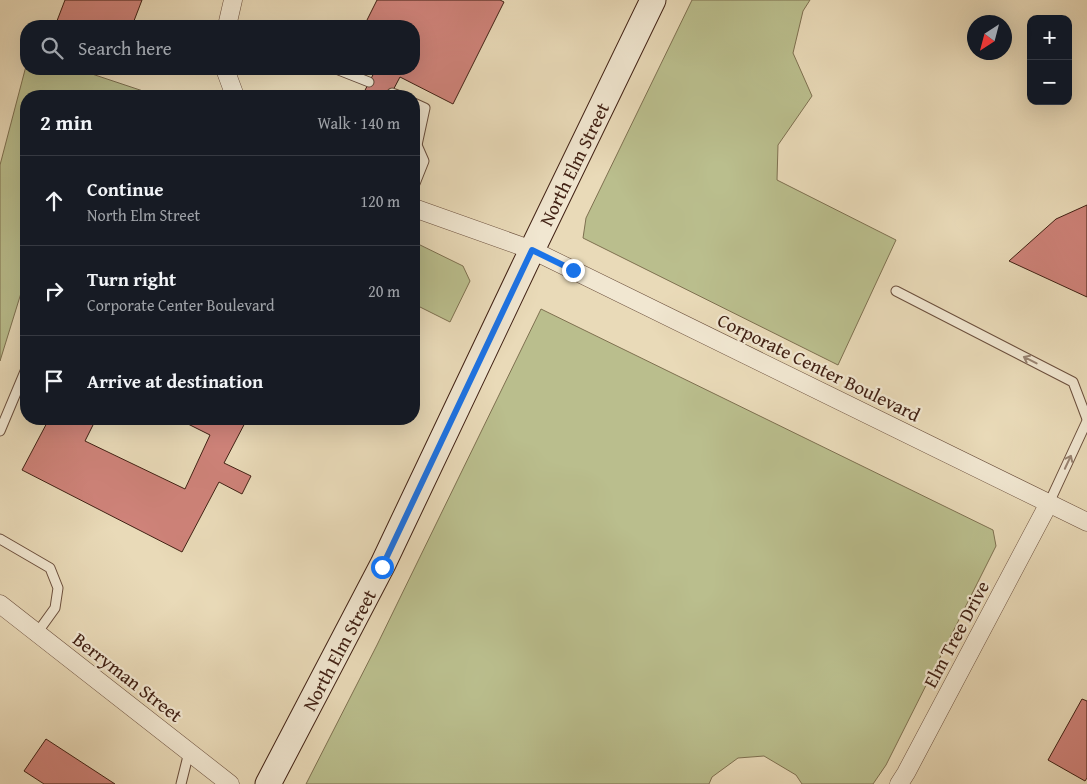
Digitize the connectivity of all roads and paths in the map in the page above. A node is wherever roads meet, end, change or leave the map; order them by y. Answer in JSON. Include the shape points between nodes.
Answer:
{"nodes":[{"id":1,"x":233,"y":0,"type":"edge"},
{"id":2,"x":653,"y":0,"type":"edge"},
{"id":3,"x":229,"y":20,"type":"edge"},
{"id":4,"x":227,"y":75,"type":"edge"},
{"id":5,"x":352,"y":75,"type":"edge"},
{"id":6,"x":370,"y":82,"type":"dead end"},
{"id":7,"x":233,"y":90,"type":"edge"},
{"id":8,"x":420,"y":106,"type":"edge"},
{"id":9,"x":420,"y":127,"type":"edge"},
{"id":10,"x":420,"y":154,"type":"edge"},
{"id":11,"x":420,"y":170,"type":"edge"},
{"id":12,"x":420,"y":210,"type":"edge"},
{"id":13,"x":532,"y":250,"type":"junction"},
{"id":14,"x":896,"y":291,"type":"dead end"},
{"id":15,"x":20,"y":383,"type":"edge"},
{"id":16,"x":1087,"y":420,"type":"edge"},
{"id":17,"x":0,"y":431,"type":"edge"},
{"id":18,"x":1048,"y":503,"type":"junction"},
{"id":19,"x":1087,"y":522,"type":"edge"},
{"id":20,"x":0,"y":540,"type":"edge"},
{"id":21,"x":0,"y":604,"type":"edge"},
{"id":22,"x":37,"y":633,"type":"junction"},
{"id":23,"x":189,"y":752,"type":"junction"},
{"id":24,"x":181,"y":784,"type":"edge"},
{"id":25,"x":230,"y":784,"type":"edge"},
{"id":26,"x":268,"y":784,"type":"edge"},
{"id":27,"x":899,"y":784,"type":"edge"}],
"edges":[{"from":1,"to":3,"type":"street"},
{"from":2,"to":13,"type":"main road","name":"North Elm Street"},
{"from":4,"to":7,"type":"street"},
{"from":5,"to":6,"type":"lane"},
{"from":8,"to":9,"type":"lane","via":[[425,108]]},
{"from":10,"to":11,"type":"lane","via":[[424,160]]},
{"from":12,"to":13,"type":"street","name":"Corporate Center Boulevard"},
{"from":13,"to":18,"type":"street","name":"Corporate Center Boulevard"},
{"from":13,"to":26,"type":"main road","name":"North Elm Street","via":[[383,564]]},
{"from":16,"to":14,"type":"lane","one_way":true,"via":[[1073,382]]},
{"from":15,"to":17,"type":"lane"},
{"from":18,"to":16,"type":"lane","one_way":true},
{"from":18,"to":19,"type":"street","name":"Corporate Center Boulevard"},
{"from":18,"to":27,"type":"street","name":"Elm Tree Drive"},
{"from":20,"to":22,"type":"lane","via":[[50,568],[58,588],[56,608]]},
{"from":21,"to":22,"type":"street","name":"Berryman Street"},
{"from":22,"to":23,"type":"street","name":"Berryman Street"},
{"from":23,"to":24,"type":"lane"},
{"from":23,"to":25,"type":"street","name":"Berryman Street"}]}
